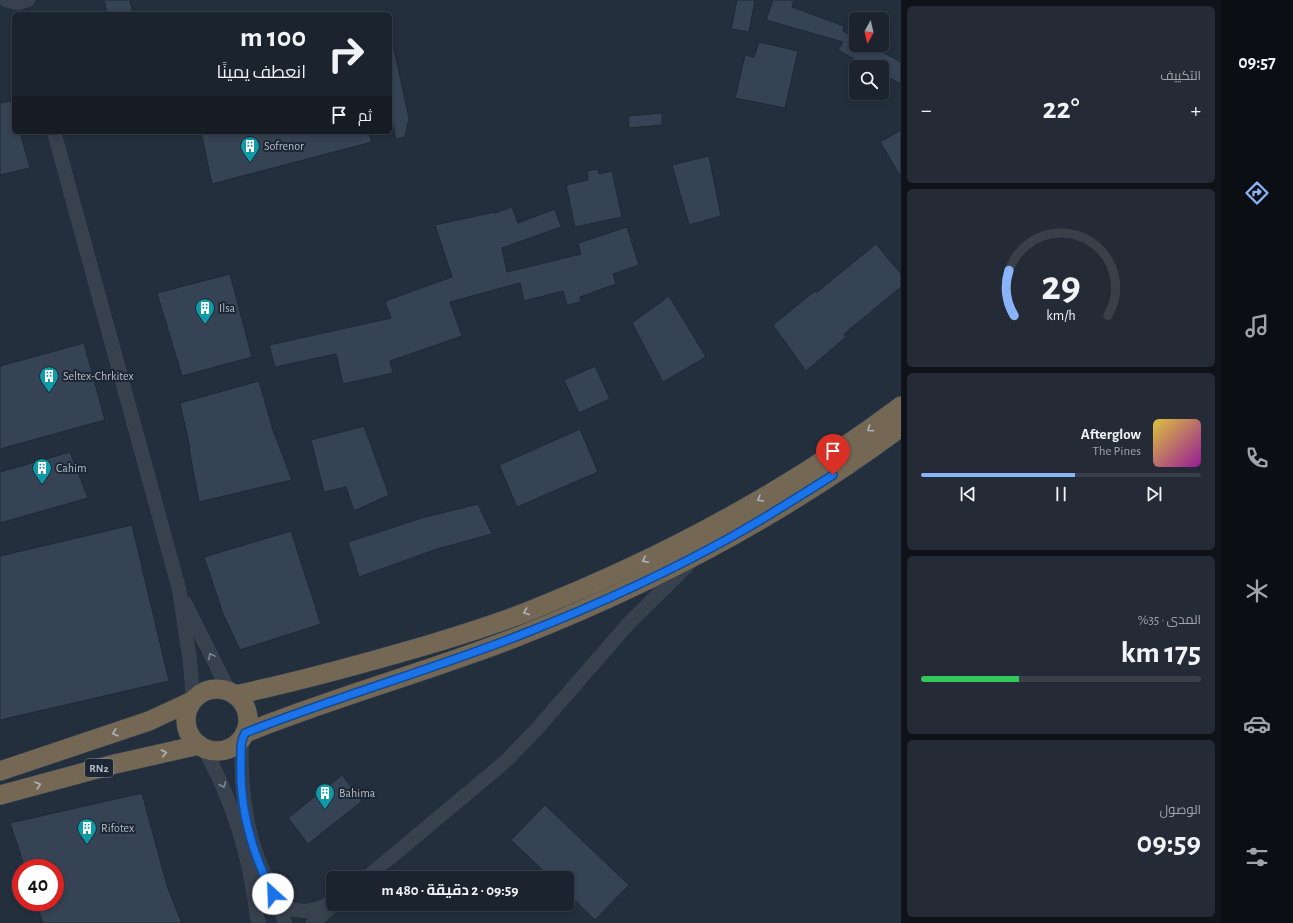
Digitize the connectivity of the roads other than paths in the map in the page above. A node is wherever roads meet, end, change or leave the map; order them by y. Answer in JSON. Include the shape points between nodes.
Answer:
{"nodes":[{"id":1,"x":55,"y":134,"type":"edge"},
{"id":2,"x":901,"y":406,"type":"edge"},
{"id":3,"x":901,"y":427,"type":"edge"},
{"id":4,"x":698,"y":555,"type":"junction"},
{"id":5,"x":179,"y":589,"type":"junction"},
{"id":6,"x":232,"y":693,"type":"junction"},
{"id":7,"x":192,"y":701,"type":"junction"},
{"id":8,"x":243,"y":736,"type":"junction"},
{"id":9,"x":202,"y":747,"type":"junction"},
{"id":10,"x":0,"y":771,"type":"edge"},
{"id":11,"x":0,"y":795,"type":"edge"},
{"id":12,"x":374,"y":871,"type":"edge"},
{"id":13,"x":278,"y":904,"type":"junction"},
{"id":14,"x":326,"y":906,"type":"edge"},
{"id":15,"x":326,"y":911,"type":"edge"},
{"id":16,"x":257,"y":921,"type":"edge"},
{"id":17,"x":285,"y":923,"type":"edge"},
{"id":18,"x":313,"y":923,"type":"edge"}],
"edges":[{"from":1,"to":5,"type":"street"},
{"from":2,"to":6,"type":"highway","number":"RN2","one_way":true,"via":[[776,489],[706,529],[616,575],[527,612],[463,634],[297,682]]},
{"from":3,"to":4,"type":"highway","number":"RN2","via":[[807,492]]},
{"from":4,"to":8,"type":"highway","number":"RN2","via":[[608,599],[522,635],[375,688],[292,714]]},
{"from":4,"to":12,"type":"street","via":[[629,623],[506,761]]},
{"from":6,"to":5,"type":"street","one_way":true},
{"from":5,"to":7,"type":"street","via":[[190,661]]},
{"from":6,"to":7,"type":"highway","number":"RN2","via":[[220,688],[212,689],[203,691]]},
{"from":6,"to":8,"type":"highway","via":[[244,704],[248,716],[248,725]]},
{"from":7,"to":9,"type":"highway","via":[[186,710],[185,726],[191,738]]},
{"from":7,"to":10,"type":"highway","number":"RN2","one_way":true,"via":[[149,721]]},
{"from":8,"to":9,"type":"highway","number":"RN2","via":[[234,746],[225,750],[215,751]]},
{"from":8,"to":13,"type":"street","via":[[242,788],[251,837],[267,883]]},
{"from":11,"to":9,"type":"highway","number":"RN2","one_way":true,"via":[[115,764]]},
{"from":9,"to":16,"type":"street","one_way":true,"via":[[225,789],[240,831],[252,881]]},
{"from":13,"to":14,"type":"street","via":[[300,912]]},
{"from":13,"to":17,"type":"street"},
{"from":15,"to":18,"type":"street"}]}
